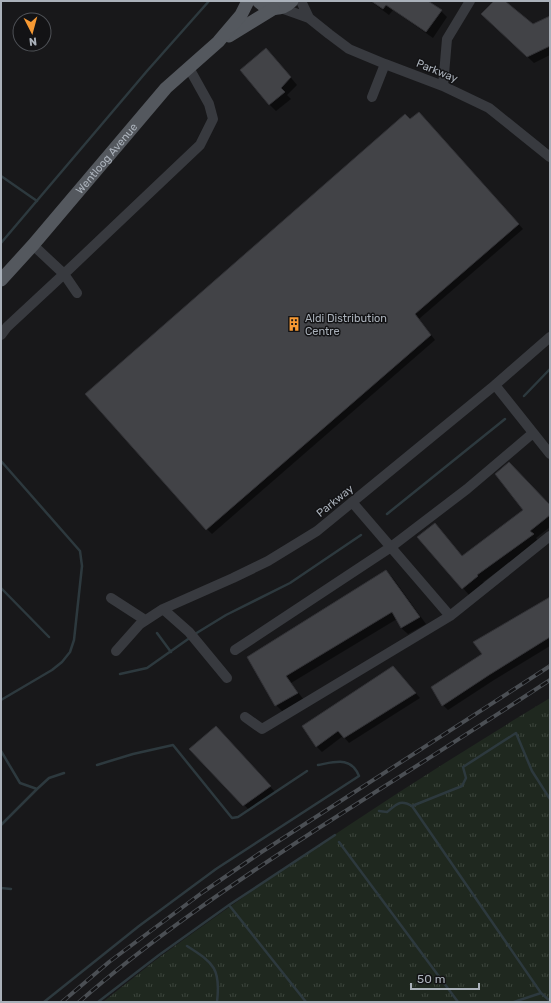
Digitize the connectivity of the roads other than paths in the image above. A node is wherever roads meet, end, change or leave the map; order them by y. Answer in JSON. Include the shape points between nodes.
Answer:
{"nodes":[{"id":1,"x":248,"y":1,"type":"edge"},
{"id":2,"x":258,"y":1,"type":"edge"},
{"id":3,"x":301,"y":1,"type":"edge"},
{"id":4,"x":470,"y":1,"type":"edge"},
{"id":5,"x":282,"y":6,"type":"edge"},
{"id":6,"x":309,"y":18,"type":"junction"},
{"id":7,"x":218,"y":42,"type":"junction"},
{"id":8,"x":385,"y":64,"type":"junction"},
{"id":9,"x":189,"y":68,"type":"junction"},
{"id":10,"x":443,"y":86,"type":"junction"},
{"id":11,"x":372,"y":97,"type":"dead end"},
{"id":12,"x":550,"y":157,"type":"edge"},
{"id":13,"x":33,"y":245,"type":"junction"},
{"id":14,"x":64,"y":274,"type":"junction"},
{"id":15,"x":1,"y":280,"type":"edge"},
{"id":16,"x":77,"y":293,"type":"dead end"},
{"id":17,"x":1,"y":335,"type":"edge"},
{"id":18,"x":550,"y":337,"type":"edge"},
{"id":19,"x":495,"y":385,"type":"junction"},
{"id":20,"x":533,"y":433,"type":"junction"},
{"id":21,"x":550,"y":454,"type":"edge"},
{"id":22,"x":352,"y":502,"type":"junction"},
{"id":23,"x":550,"y":536,"type":"edge"},
{"id":24,"x":391,"y":547,"type":"junction"},
{"id":25,"x":111,"y":598,"type":"dead end"},
{"id":26,"x":163,"y":609,"type":"junction"},
{"id":27,"x":450,"y":616,"type":"junction"},
{"id":28,"x":145,"y":620,"type":"junction"},
{"id":29,"x":235,"y":650,"type":"dead end"},
{"id":30,"x":116,"y":651,"type":"dead end"},
{"id":31,"x":227,"y":678,"type":"dead end"},
{"id":32,"x":245,"y":717,"type":"dead end"}],
"edges":[{"from":1,"to":7,"type":"main road","name":"Wentloog Avenue","via":[[242,16]]},
{"from":2,"to":5,"type":"main road","via":[[266,7]]},
{"from":3,"to":6,"type":"street","name":"Parkway"},
{"from":4,"to":10,"type":"street","via":[[447,40]]},
{"from":5,"to":6,"type":"street","name":"Parkway"},
{"from":5,"to":7,"type":"main road","name":"Wentloog Avenue"},
{"from":6,"to":8,"type":"street","name":"Parkway","via":[[349,49]]},
{"from":7,"to":9,"type":"main road","name":"Wentloog Avenue"},
{"from":8,"to":10,"type":"street","name":"Parkway"},
{"from":8,"to":11,"type":"street"},
{"from":9,"to":13,"type":"main road","name":"Wentloog Avenue","via":[[166,88]]},
{"from":9,"to":14,"type":"street","via":[[209,104],[213,119],[200,145]]},
{"from":10,"to":12,"type":"street","name":"Parkway","via":[[489,108]]},
{"from":13,"to":14,"type":"street"},
{"from":13,"to":15,"type":"main road","name":"Wentloog Avenue"},
{"from":14,"to":16,"type":"street"},
{"from":14,"to":17,"type":"street"},
{"from":18,"to":19,"type":"street","name":"Parkway"},
{"from":19,"to":20,"type":"street"},
{"from":19,"to":22,"type":"street","name":"Parkway"},
{"from":20,"to":21,"type":"street"},
{"from":20,"to":24,"type":"street","via":[[467,489]]},
{"from":22,"to":24,"type":"street"},
{"from":22,"to":26,"type":"street","name":"Parkway","via":[[317,531],[268,561]]},
{"from":23,"to":27,"type":"street"},
{"from":24,"to":27,"type":"street"},
{"from":24,"to":29,"type":"street"},
{"from":25,"to":28,"type":"street"},
{"from":26,"to":28,"type":"street","name":"Parkway"},
{"from":26,"to":31,"type":"street","via":[[189,632]]},
{"from":27,"to":32,"type":"street","via":[[262,729]]},
{"from":28,"to":30,"type":"street","name":"Parkway"}]}
